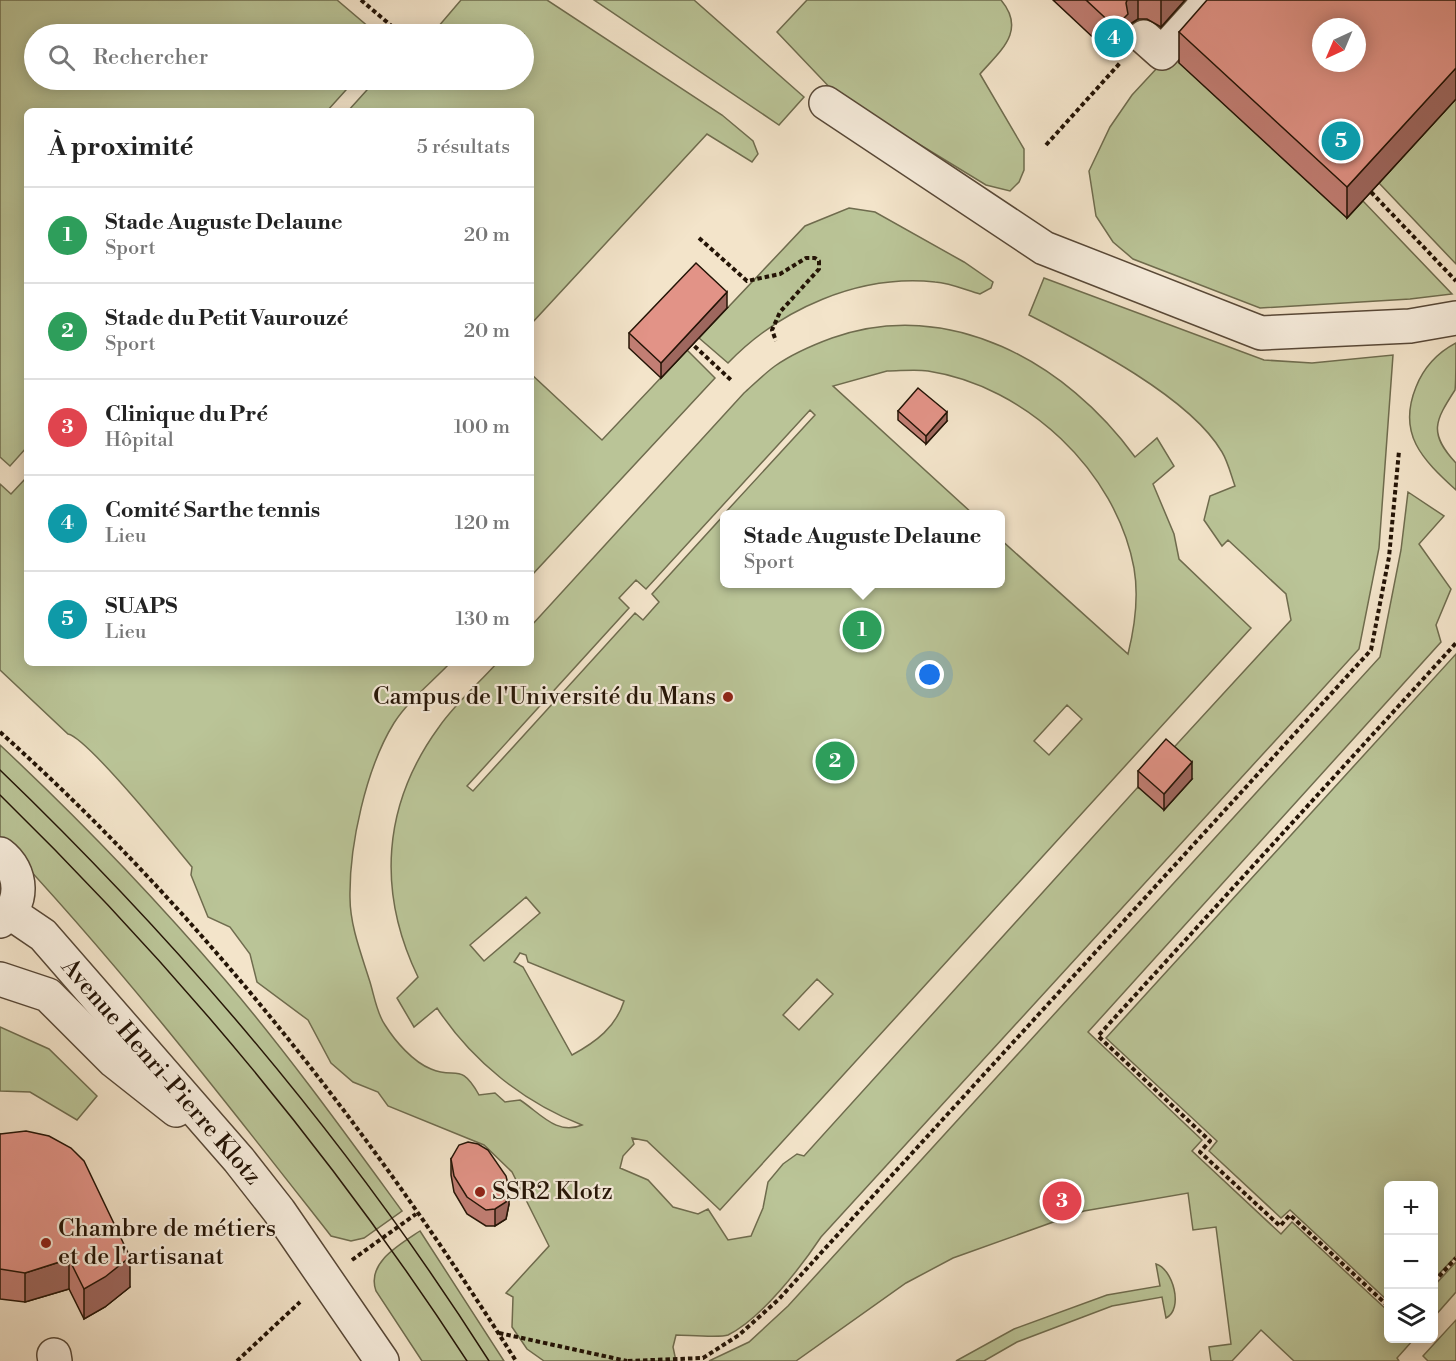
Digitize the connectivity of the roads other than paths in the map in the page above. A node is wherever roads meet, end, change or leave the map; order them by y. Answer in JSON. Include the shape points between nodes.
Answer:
{"nodes":[{"id":1,"x":1210,"y":0,"type":"edge"},
{"id":2,"x":1165,"y":40,"type":"road end"},
{"id":3,"x":826,"y":103,"type":"dead end"},
{"id":4,"x":1456,"y":318,"type":"edge"},
{"id":5,"x":0,"y":854,"type":"edge"},
{"id":6,"x":5,"y":917,"type":"edge"},
{"id":7,"x":0,"y":979,"type":"edge"},
{"id":8,"x":239,"y":1160,"type":"junction"},
{"id":9,"x":382,"y":1361,"type":"edge"}],
"edges":[{"from":1,"to":2,"type":"street"},
{"from":3,"to":4,"type":"street","via":[[1044,248],[1261,333],[1410,326]]},
{"from":5,"to":6,"type":"street","name":"Avenue Henri-Pierre Klotz","via":[[15,869],[18,880],[16,903]]},
{"from":6,"to":8,"type":"street","name":"Avenue Henri-Pierre Klotz","via":[[43,935]]},
{"from":7,"to":8,"type":"street","via":[[48,994],[114,1061]]},
{"from":8,"to":9,"type":"street","name":"Avenue Henri-Pierre Klotz"}]}
